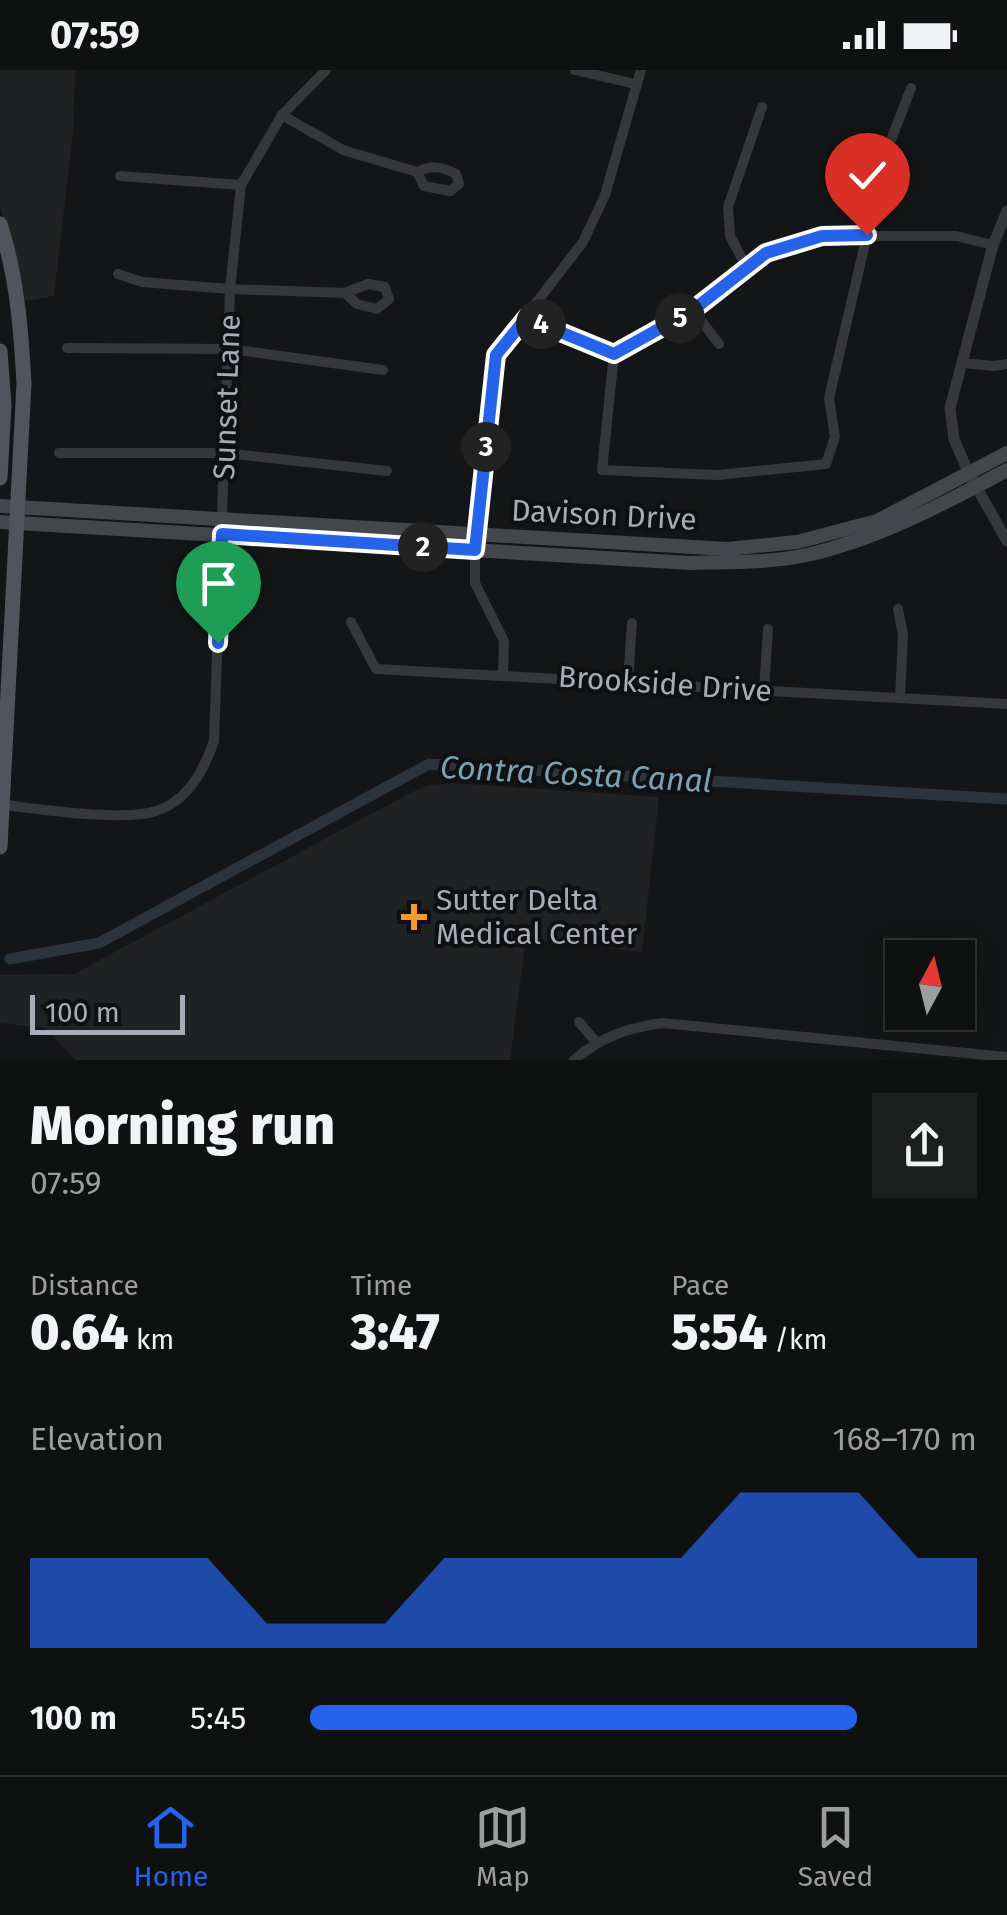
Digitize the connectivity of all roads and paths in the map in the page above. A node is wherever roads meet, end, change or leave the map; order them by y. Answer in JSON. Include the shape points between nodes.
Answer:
{"nodes":[{"id":1,"x":326,"y":70,"type":"edge"},
{"id":2,"x":575,"y":70,"type":"edge"},
{"id":3,"x":641,"y":70,"type":"edge"},
{"id":4,"x":636,"y":84,"type":"junction"},
{"id":5,"x":911,"y":88,"type":"dead end"},
{"id":6,"x":762,"y":108,"type":"dead end"},
{"id":7,"x":282,"y":115,"type":"junction"},
{"id":8,"x":417,"y":172,"type":"dead end"},
{"id":9,"x":120,"y":176,"type":"dead end"},
{"id":10,"x":241,"y":185,"type":"junction"},
{"id":11,"x":1007,"y":212,"type":"edge"},
{"id":12,"x":0,"y":224,"type":"edge"},
{"id":13,"x":867,"y":235,"type":"junction"},
{"id":14,"x":994,"y":245,"type":"junction"},
{"id":15,"x":746,"y":266,"type":"junction"},
{"id":16,"x":118,"y":274,"type":"dead end"},
{"id":17,"x":230,"y":289,"type":"junction"},
{"id":18,"x":345,"y":294,"type":"dead end"},
{"id":19,"x":693,"y":310,"type":"junction"},
{"id":20,"x":526,"y":318,"type":"junction"},
{"id":21,"x":719,"y":344,"type":"dead end"},
{"id":22,"x":67,"y":348,"type":"dead end"},
{"id":23,"x":230,"y":349,"type":"junction"},
{"id":24,"x":0,"y":352,"type":"edge"},
{"id":25,"x":614,"y":354,"type":"junction"},
{"id":26,"x":962,"y":363,"type":"junction"},
{"id":27,"x":1007,"y":364,"type":"edge"},
{"id":28,"x":383,"y":370,"type":"dead end"},
{"id":29,"x":59,"y":453,"type":"dead end"},
{"id":30,"x":225,"y":453,"type":"junction"},
{"id":31,"x":1007,"y":453,"type":"edge"},
{"id":32,"x":1007,"y":470,"type":"edge"},
{"id":33,"x":387,"y":471,"type":"dead end"},
{"id":34,"x":0,"y":478,"type":"edge"},
{"id":35,"x":973,"y":480,"type":"junction"},
{"id":36,"x":0,"y":506,"type":"edge"},
{"id":37,"x":11,"y":517,"type":"edge"},
{"id":38,"x":222,"y":527,"type":"junction"},
{"id":39,"x":1007,"y":541,"type":"edge"},
{"id":40,"x":476,"y":543,"type":"junction"},
{"id":41,"x":898,"y":609,"type":"dead end"},
{"id":42,"x":351,"y":622,"type":"dead end"},
{"id":43,"x":632,"y":623,"type":"dead end"},
{"id":44,"x":768,"y":630,"type":"dead end"},
{"id":45,"x":0,"y":671,"type":"edge"},
{"id":46,"x":503,"y":674,"type":"junction"},
{"id":47,"x":628,"y":681,"type":"junction"},
{"id":48,"x":764,"y":690,"type":"junction"},
{"id":49,"x":900,"y":698,"type":"junction"},
{"id":50,"x":9,"y":704,"type":"junction"},
{"id":51,"x":1007,"y":704,"type":"edge"},
{"id":52,"x":2,"y":804,"type":"edge"},
{"id":53,"x":0,"y":846,"type":"edge"},
{"id":54,"x":579,"y":1022,"type":"dead end"},
{"id":55,"x":596,"y":1042,"type":"junction"},
{"id":56,"x":1007,"y":1057,"type":"edge"},
{"id":57,"x":574,"y":1060,"type":"edge"}],
"edges":[{"from":1,"to":7,"type":"street","name":"Sunset Lane"},
{"from":2,"to":4,"type":"street"},
{"from":3,"to":4,"type":"street"},
{"from":4,"to":20,"type":"street","via":[[606,195],[583,242]]},
{"from":5,"to":13,"type":"street","via":[[868,200]]},
{"from":6,"to":15,"type":"street","via":[[728,207],[730,236]]},
{"from":7,"to":8,"type":"street","via":[[344,150]]},
{"from":7,"to":10,"type":"street","name":"Sunset Lane"},
{"from":9,"to":10,"type":"street"},
{"from":10,"to":17,"type":"street","name":"Sunset Lane"},
{"from":11,"to":14,"type":"street"},
{"from":12,"to":37,"type":"main road","via":[[20,317],[24,384]]},
{"from":13,"to":14,"type":"street","via":[[956,236]]},
{"from":13,"to":15,"type":"street","via":[[822,236]]},
{"from":13,"to":25,"type":"street","via":[[828,398],[835,437],[826,464],[717,475],[602,470]]},
{"from":14,"to":26,"type":"street"},
{"from":15,"to":19,"type":"street"},
{"from":16,"to":17,"type":"street"},
{"from":17,"to":18,"type":"street"},
{"from":17,"to":23,"type":"street","name":"Sunset Lane"},
{"from":19,"to":21,"type":"street"},
{"from":19,"to":25,"type":"street"},
{"from":20,"to":25,"type":"street"},
{"from":20,"to":40,"type":"street","via":[[496,355]]},
{"from":22,"to":23,"type":"street"},
{"from":23,"to":28,"type":"street"},
{"from":23,"to":30,"type":"street","name":"Sunset Lane"},
{"from":24,"to":34,"type":"main road"},
{"from":26,"to":27,"type":"street"},
{"from":26,"to":35,"type":"street","via":[[950,408],[954,440]]},
{"from":29,"to":30,"type":"street"},
{"from":30,"to":33,"type":"street"},
{"from":30,"to":38,"type":"street","name":"Sunset Lane"},
{"from":31,"to":35,"type":"main road","name":"Davison Drive"},
{"from":32,"to":35,"type":"main road","name":"Davison Drive"},
{"from":35,"to":39,"type":"street"},
{"from":35,"to":40,"type":"main road","name":"Davison Drive","via":[[875,535],[806,555],[690,563]]},
{"from":36,"to":37,"type":"main road","name":"Davison Drive"},
{"from":37,"to":38,"type":"main road","name":"Davison Drive"},
{"from":37,"to":50,"type":"main road"},
{"from":38,"to":40,"type":"main road","name":"Davison Drive"},
{"from":38,"to":52,"type":"street","name":"Sunset Lane","via":[[214,742],[204,771],[158,811],[66,812]]},
{"from":40,"to":46,"type":"street","via":[[475,583],[504,641]]},
{"from":41,"to":49,"type":"street"},
{"from":42,"to":46,"type":"street","name":"Brookside Drive","via":[[376,669]]},
{"from":43,"to":47,"type":"street"},
{"from":44,"to":48,"type":"street"},
{"from":45,"to":50,"type":"main road","via":[[0,692]]},
{"from":46,"to":47,"type":"street","name":"Brookside Drive"},
{"from":47,"to":48,"type":"street","name":"Brookside Drive"},
{"from":48,"to":49,"type":"street","name":"Brookside Drive"},
{"from":49,"to":51,"type":"street","name":"Brookside Drive"},
{"from":50,"to":52,"type":"main road"},
{"from":52,"to":53,"type":"main road"},
{"from":54,"to":55,"type":"street"},
{"from":55,"to":56,"type":"street","via":[[662,1023]]},
{"from":55,"to":57,"type":"street"}]}
